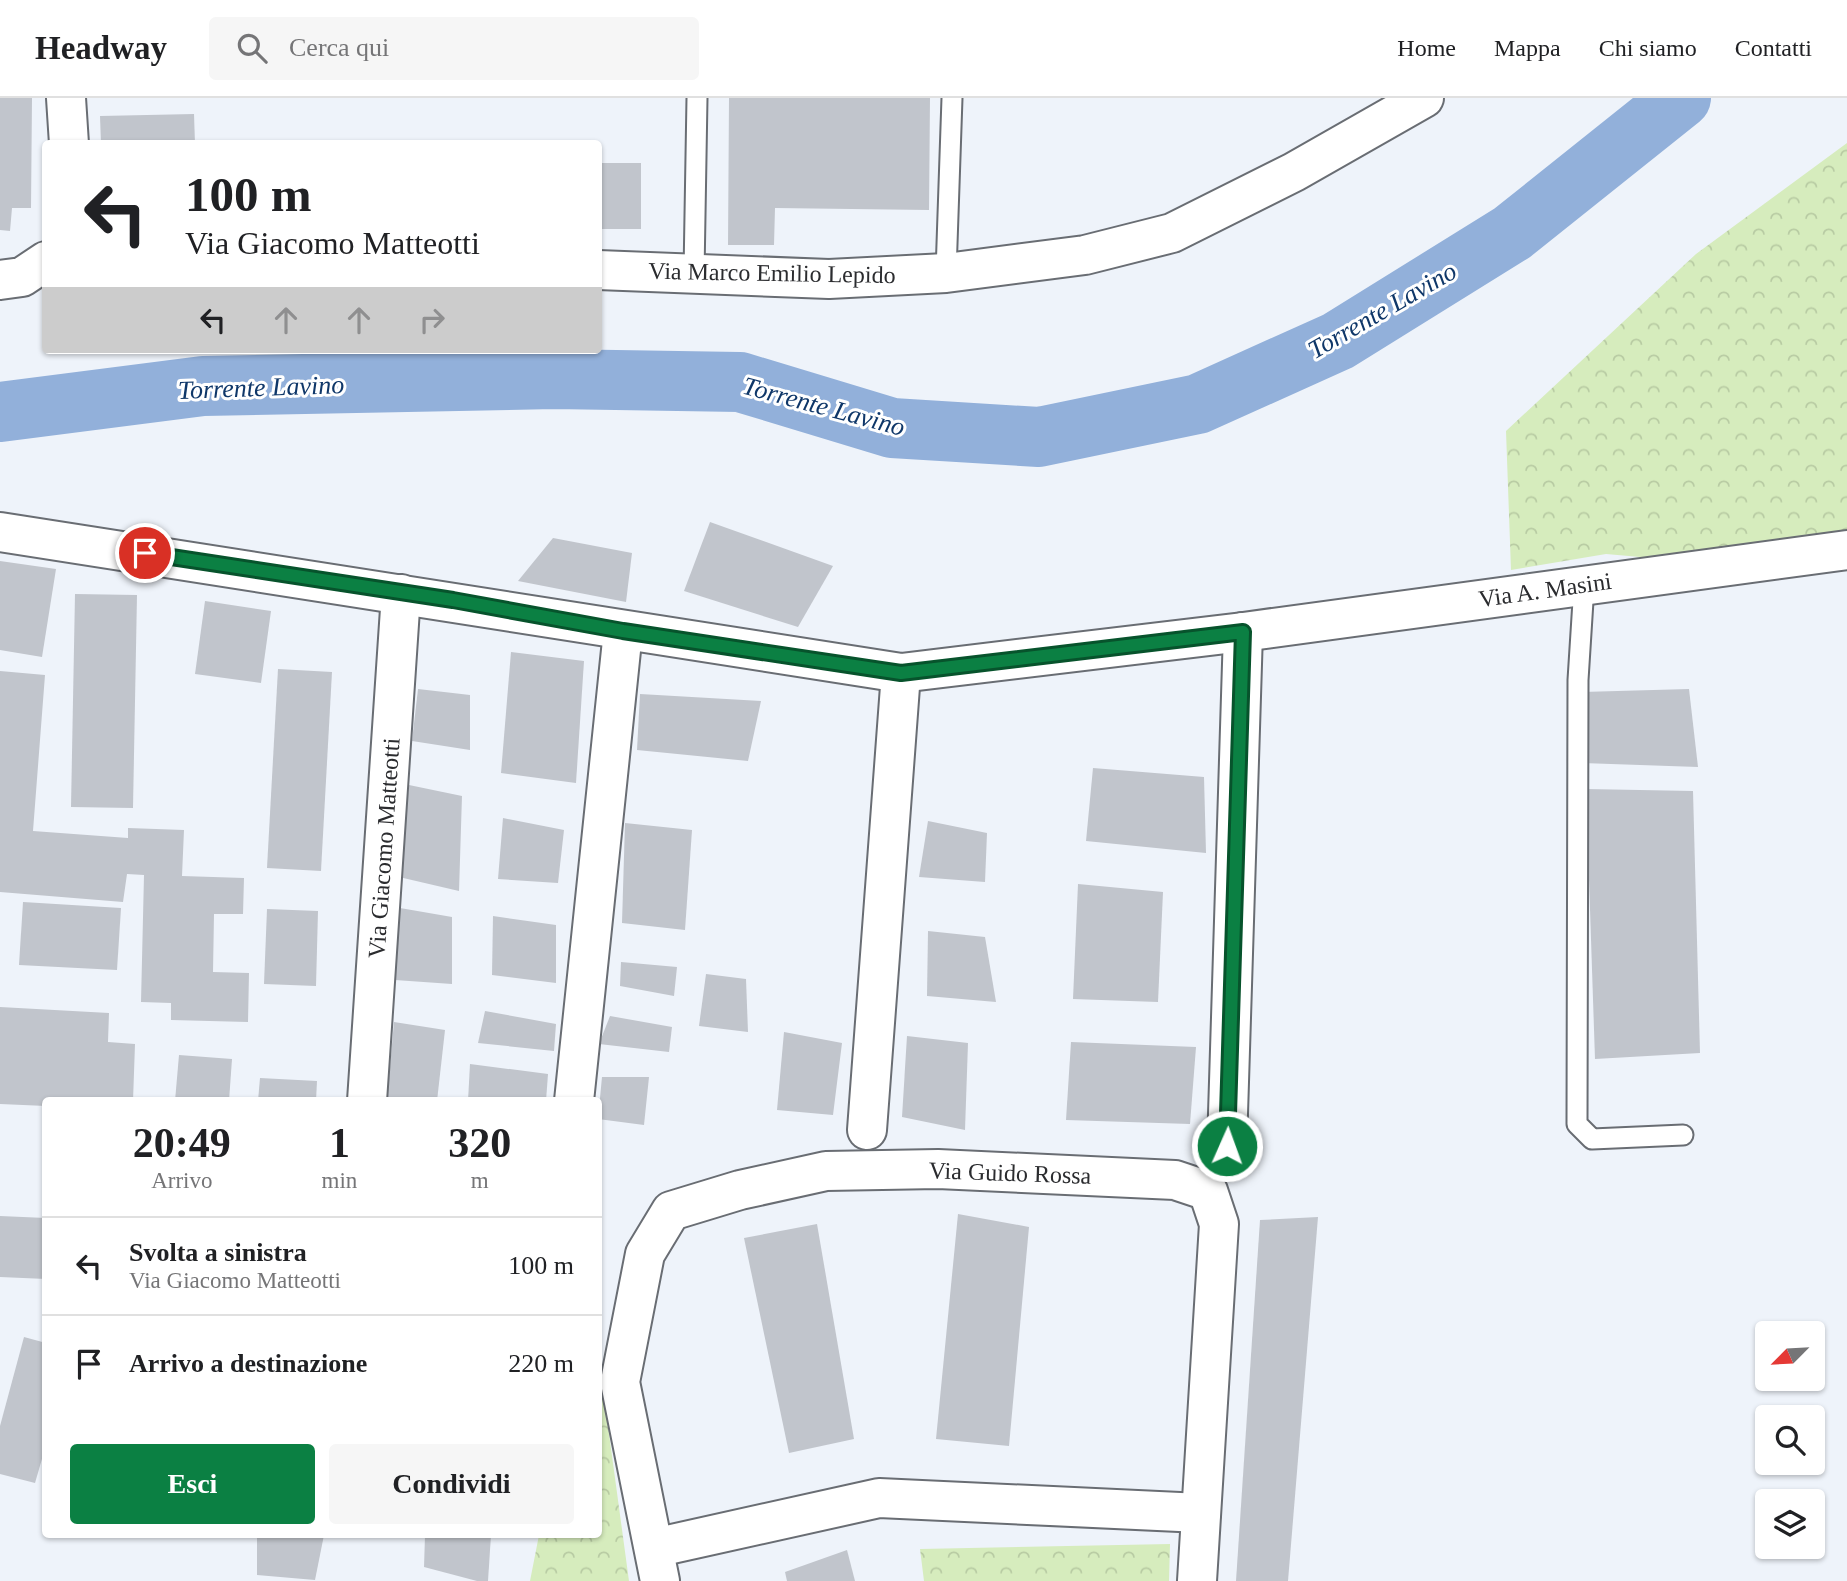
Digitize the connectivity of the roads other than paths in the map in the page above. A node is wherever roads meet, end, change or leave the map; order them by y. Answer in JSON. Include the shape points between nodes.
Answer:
{"nodes":[{"id":1,"x":66,"y":98,"type":"edge"},
{"id":2,"x":697,"y":98,"type":"edge"},
{"id":3,"x":952,"y":98,"type":"edge"},
{"id":4,"x":1424,"y":98,"type":"edge"},
{"id":5,"x":69,"y":140,"type":"edge"},
{"id":6,"x":42,"y":264,"type":"edge"},
{"id":7,"x":602,"y":270,"type":"edge"},
{"id":8,"x":946,"y":273,"type":"junction"},
{"id":9,"x":694,"y":274,"type":"junction"},
{"id":10,"x":0,"y":280,"type":"edge"},
{"id":11,"x":0,"y":532,"type":"edge"},
{"id":12,"x":1847,"y":550,"type":"edge"},
{"id":13,"x":1584,"y":585,"type":"junction"},
{"id":14,"x":401,"y":594,"type":"junction"},
{"id":15,"x":623,"y":631,"type":"junction"},
{"id":16,"x":1243,"y":632,"type":"junction"},
{"id":17,"x":901,"y":673,"type":"junction"},
{"id":18,"x":367,"y":1097,"type":"edge"},
{"id":19,"x":574,"y":1097,"type":"edge"},
{"id":20,"x":867,"y":1130,"type":"dead end"},
{"id":21,"x":1683,"y":1135,"type":"dead end"},
{"id":22,"x":1227,"y":1146,"type":"dead end"},
{"id":23,"x":609,"y":1380,"type":"edge"},
{"id":24,"x":1201,"y":1513,"type":"junction"},
{"id":25,"x":657,"y":1565,"type":"edge"},
{"id":26,"x":1197,"y":1581,"type":"edge"}],
"edges":[{"from":1,"to":5,"type":"street"},
{"from":2,"to":9,"type":"lane"},
{"from":3,"to":8,"type":"lane"},
{"from":4,"to":8,"type":"street","name":"Via Marco Emilio Lepido","via":[[1294,172],[1172,233],[1085,255]]},
{"from":6,"to":10,"type":"street","via":[[22,277]]},
{"from":7,"to":9,"type":"street","name":"Via Marco Emilio Lepido"},
{"from":8,"to":9,"type":"street","name":"Via Marco Emilio Lepido","via":[[829,279]]},
{"from":11,"to":14,"type":"street"},
{"from":12,"to":13,"type":"street","name":"Via A. Masini"},
{"from":13,"to":16,"type":"street","name":"Via A. Masini"},
{"from":13,"to":21,"type":"lane","via":[[1578,680],[1577,1124],[1592,1139]]},
{"from":14,"to":15,"type":"street"},
{"from":14,"to":18,"type":"street","name":"Via Giacomo Matteotti"},
{"from":15,"to":17,"type":"street"},
{"from":15,"to":19,"type":"street"},
{"from":16,"to":17,"type":"street"},
{"from":16,"to":22,"type":"street"},
{"from":17,"to":20,"type":"street"},
{"from":23,"to":24,"type":"street","name":"Via Guido Rossa","via":[[645,1254],[671,1211],[826,1171],[938,1169],[1175,1180],[1208,1191],[1219,1224]]},
{"from":23,"to":25,"type":"street","name":"Via Guido Rossa"},
{"from":24,"to":25,"type":"street","name":"Via Guido Rossa","via":[[879,1497]]},
{"from":24,"to":26,"type":"street","name":"Via Guido Rossa"}]}
